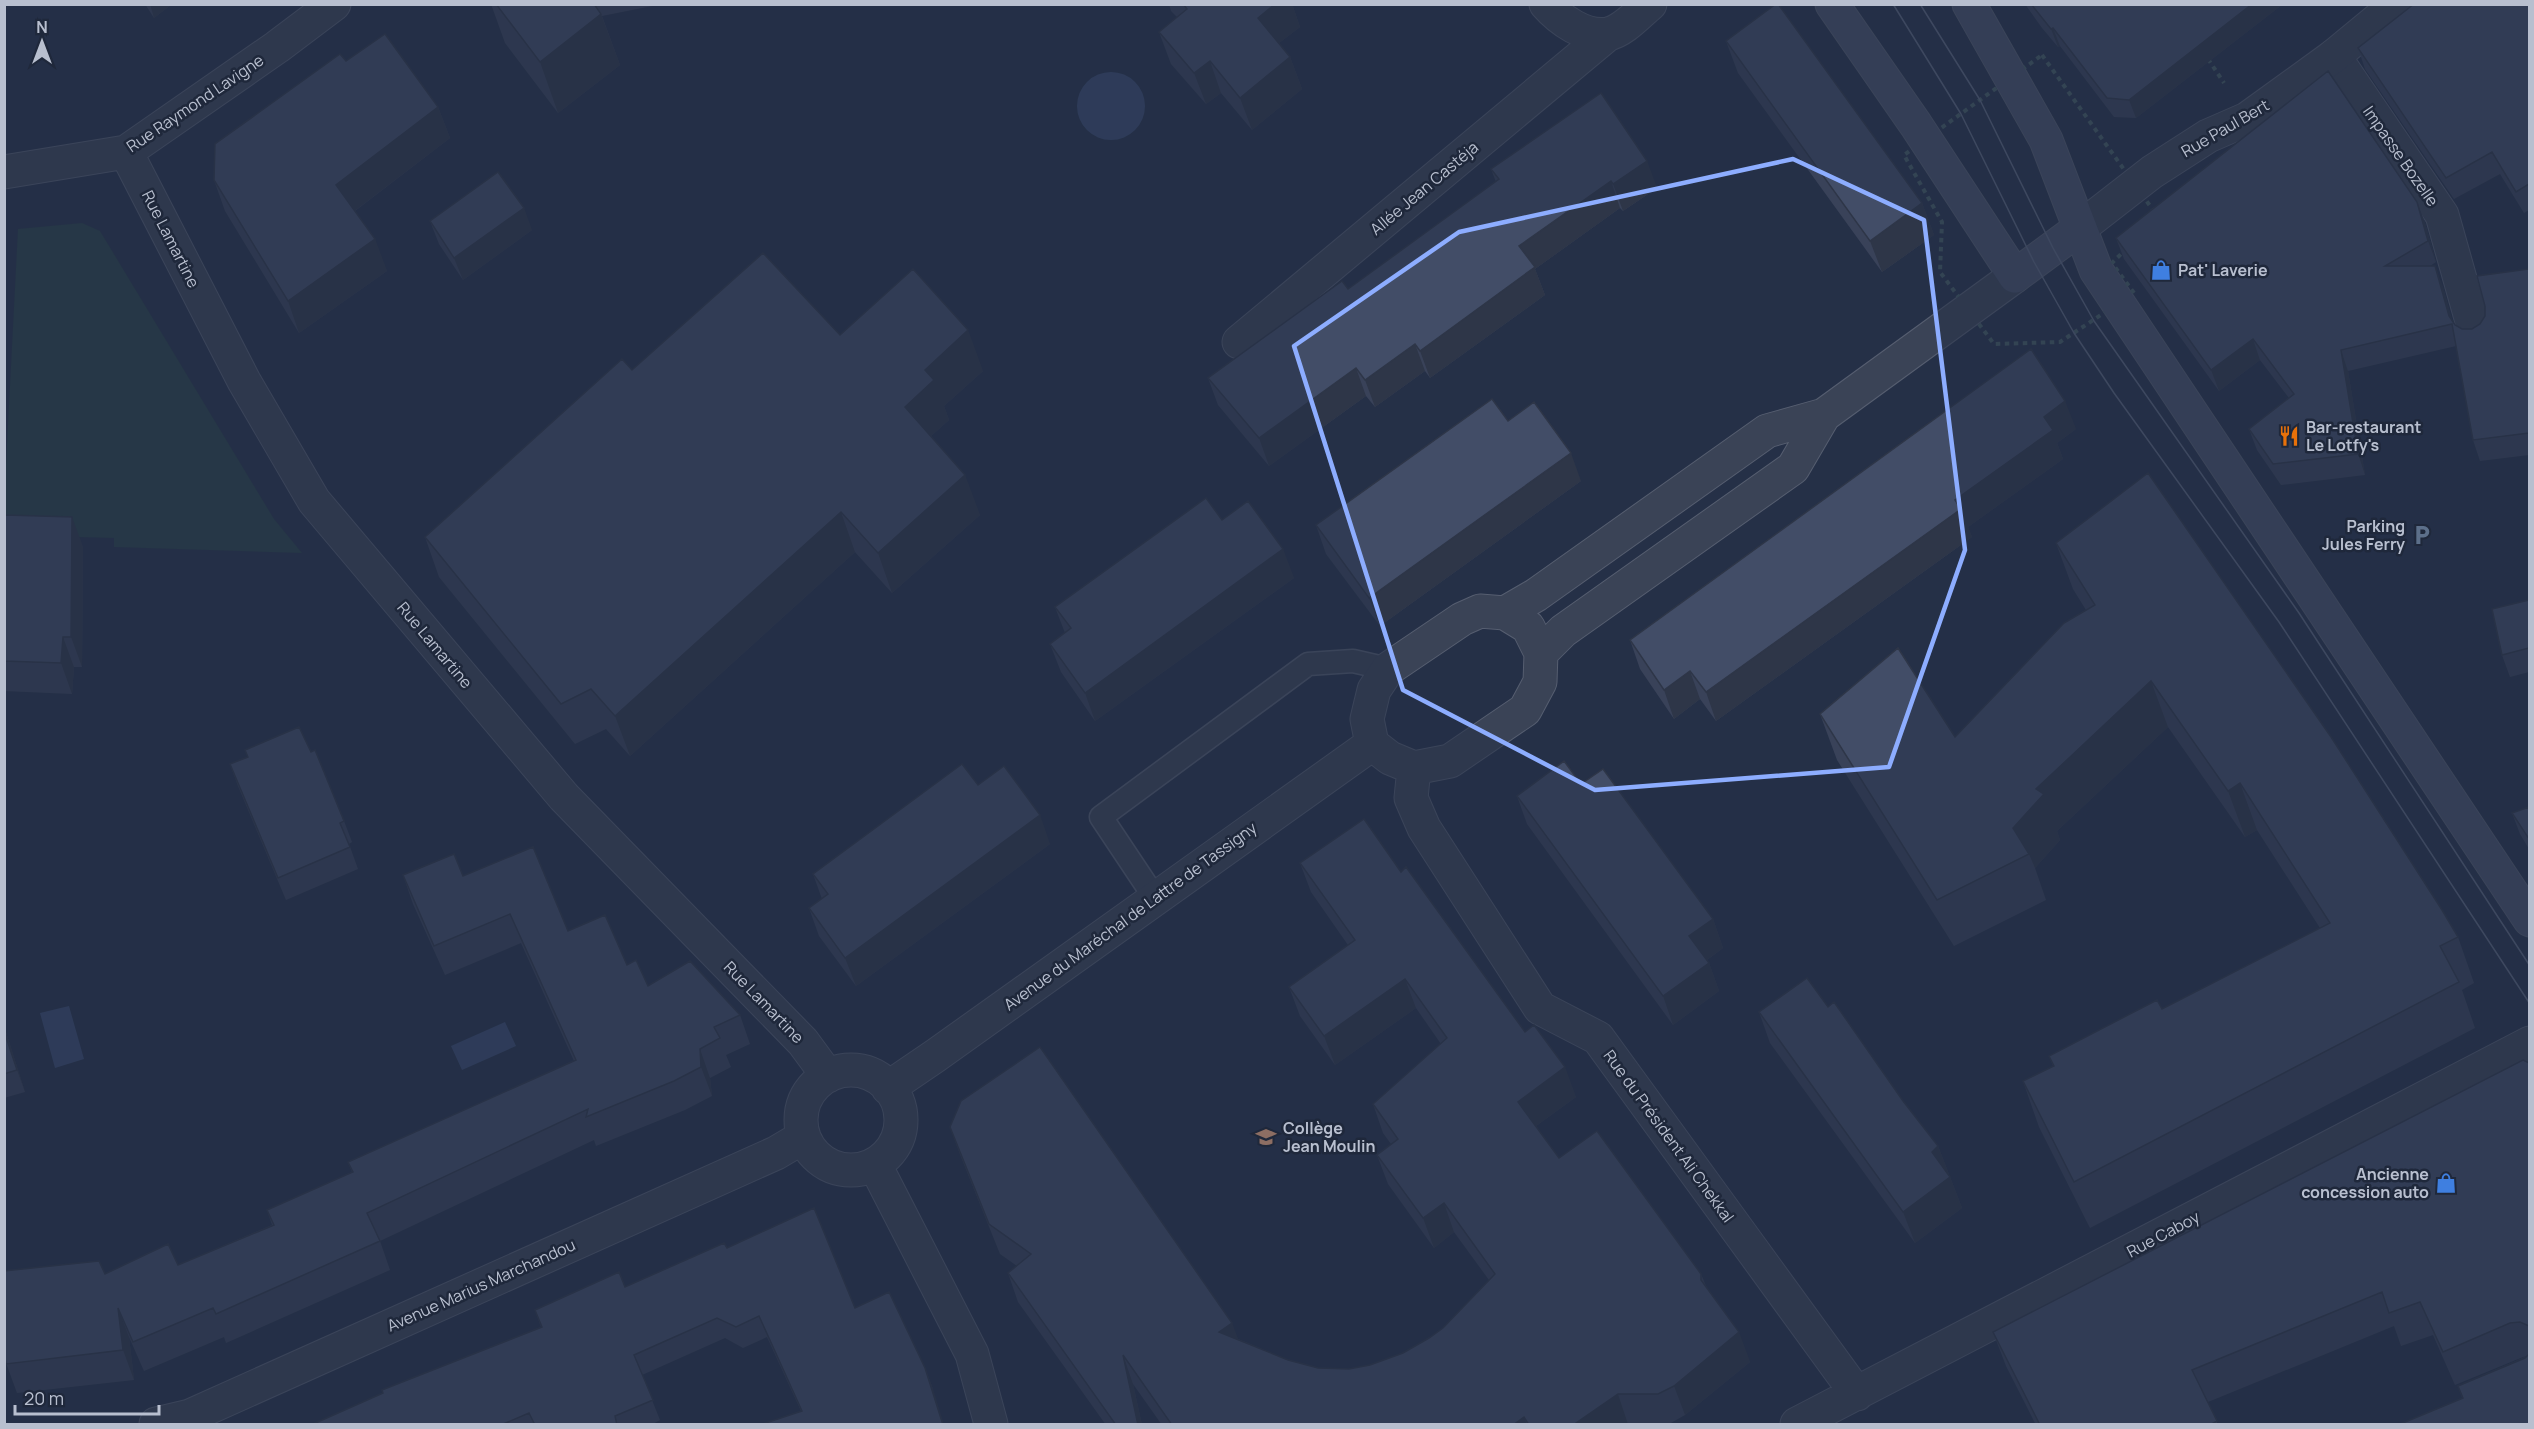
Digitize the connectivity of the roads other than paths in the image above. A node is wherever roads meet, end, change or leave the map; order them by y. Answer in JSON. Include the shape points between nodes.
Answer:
{"nodes":[{"id":1,"x":334,"y":4,"type":"edge"},
{"id":2,"x":1546,"y":4,"type":"edge"},
{"id":3,"x":1650,"y":4,"type":"edge"},
{"id":4,"x":1832,"y":4,"type":"edge"},
{"id":5,"x":1969,"y":4,"type":"edge"},
{"id":6,"x":2397,"y":4,"type":"edge"},
{"id":7,"x":1608,"y":34,"type":"junction"},
{"id":8,"x":2334,"y":56,"type":"junction"},
{"id":9,"x":126,"y":152,"type":"junction"},
{"id":10,"x":4,"y":172,"type":"edge"},
{"id":11,"x":2080,"y":228,"type":"junction"},
{"id":12,"x":2015,"y":276,"type":"junction"},
{"id":13,"x":2475,"y":332,"type":"edge"},
{"id":14,"x":1239,"y":342,"type":"dead end"},
{"id":15,"x":1824,"y":415,"type":"junction"},
{"id":16,"x":1505,"y":612,"type":"junction"},
{"id":17,"x":1541,"y":653,"type":"junction"},
{"id":18,"x":1388,"y":669,"type":"junction"},
{"id":19,"x":1372,"y":744,"type":"junction"},
{"id":20,"x":1414,"y":768,"type":"junction"},
{"id":21,"x":1155,"y":898,"type":"junction"},
{"id":22,"x":2529,"y":920,"type":"edge"},
{"id":23,"x":2529,"y":1043,"type":"edge"},
{"id":24,"x":828,"y":1076,"type":"junction"},
{"id":25,"x":888,"y":1088,"type":"junction"},
{"id":26,"x":803,"y":1137,"type":"junction"},
{"id":27,"x":875,"y":1165,"type":"junction"},
{"id":28,"x":1857,"y":1394,"type":"junction"},
{"id":29,"x":156,"y":1425,"type":"edge"},
{"id":30,"x":990,"y":1425,"type":"edge"},
{"id":31,"x":1797,"y":1425,"type":"edge"}],
"edges":[{"from":1,"to":9,"type":"street","name":"Rue Raymond Lavigne"},
{"from":2,"to":7,"type":"street","via":[[1583,31]]},
{"from":3,"to":7,"type":"street","name":"Allée Jean Castéja"},
{"from":4,"to":12,"type":"main road"},
{"from":5,"to":11,"type":"main road","via":[[2046,140]]},
{"from":6,"to":8,"type":"street","name":"Rue Paul Bert"},
{"from":7,"to":14,"type":"street","name":"Allée Jean Castéja"},
{"from":8,"to":11,"type":"street","name":"Rue Paul Bert","via":[[2247,119],[2208,136],[2171,160]]},
{"from":8,"to":13,"type":"street","name":"Impasse Bozelle","via":[[2442,215]]},
{"from":9,"to":10,"type":"street","name":"Rue Raymond Lavigne"},
{"from":9,"to":24,"type":"street","name":"Rue Lamartine","via":[[244,381],[314,501],[564,797],[803,1042]]},
{"from":11,"to":12,"type":"main road"},
{"from":11,"to":22,"type":"main road","via":[[2096,270],[2118,305]]},
{"from":12,"to":15,"type":"street"},
{"from":15,"to":16,"type":"street","via":[[1767,431],[1536,595]]},
{"from":15,"to":17,"type":"street","via":[[1793,468],[1563,631]]},
{"from":16,"to":17,"type":"street","via":[[1528,627]]},
{"from":16,"to":18,"type":"street","via":[[1480,611],[1462,619]]},
{"from":17,"to":20,"type":"street","via":[[1540,682],[1525,710],[1450,761]]},
{"from":18,"to":19,"type":"street","via":[[1374,690],[1367,719]]},
{"from":18,"to":21,"type":"lane","via":[[1353,661],[1308,664],[1101,817]]},
{"from":19,"to":20,"type":"street","via":[[1390,758]]},
{"from":19,"to":21,"type":"street","name":"Avenue du Maréchal de Lattre de Tassigny"},
{"from":20,"to":28,"type":"street","name":"Rue du Président Ali Chekkal","via":[[1411,798],[1424,828],[1540,1008],[1598,1038]]},
{"from":21,"to":25,"type":"street","name":"Avenue du Maréchal de Lattre de Tassigny"},
{"from":23,"to":28,"type":"street","name":"Rue Caboy"},
{"from":24,"to":25,"type":"street","via":[[852,1070],[870,1074]]},
{"from":24,"to":26,"type":"street","via":[[804,1100],[800,1118]]},
{"from":25,"to":27,"type":"street","via":[[896,1098],[901,1116],[899,1134],[891,1150]]},
{"from":26,"to":27,"type":"street","via":[[815,1156],[833,1167],[854,1170]]},
{"from":26,"to":29,"type":"street","name":"Avenue Marius Marchandou","via":[[776,1153],[190,1416]]},
{"from":27,"to":30,"type":"street","via":[[972,1354]]},
{"from":28,"to":31,"type":"street","name":"Rue Caboy"}]}
